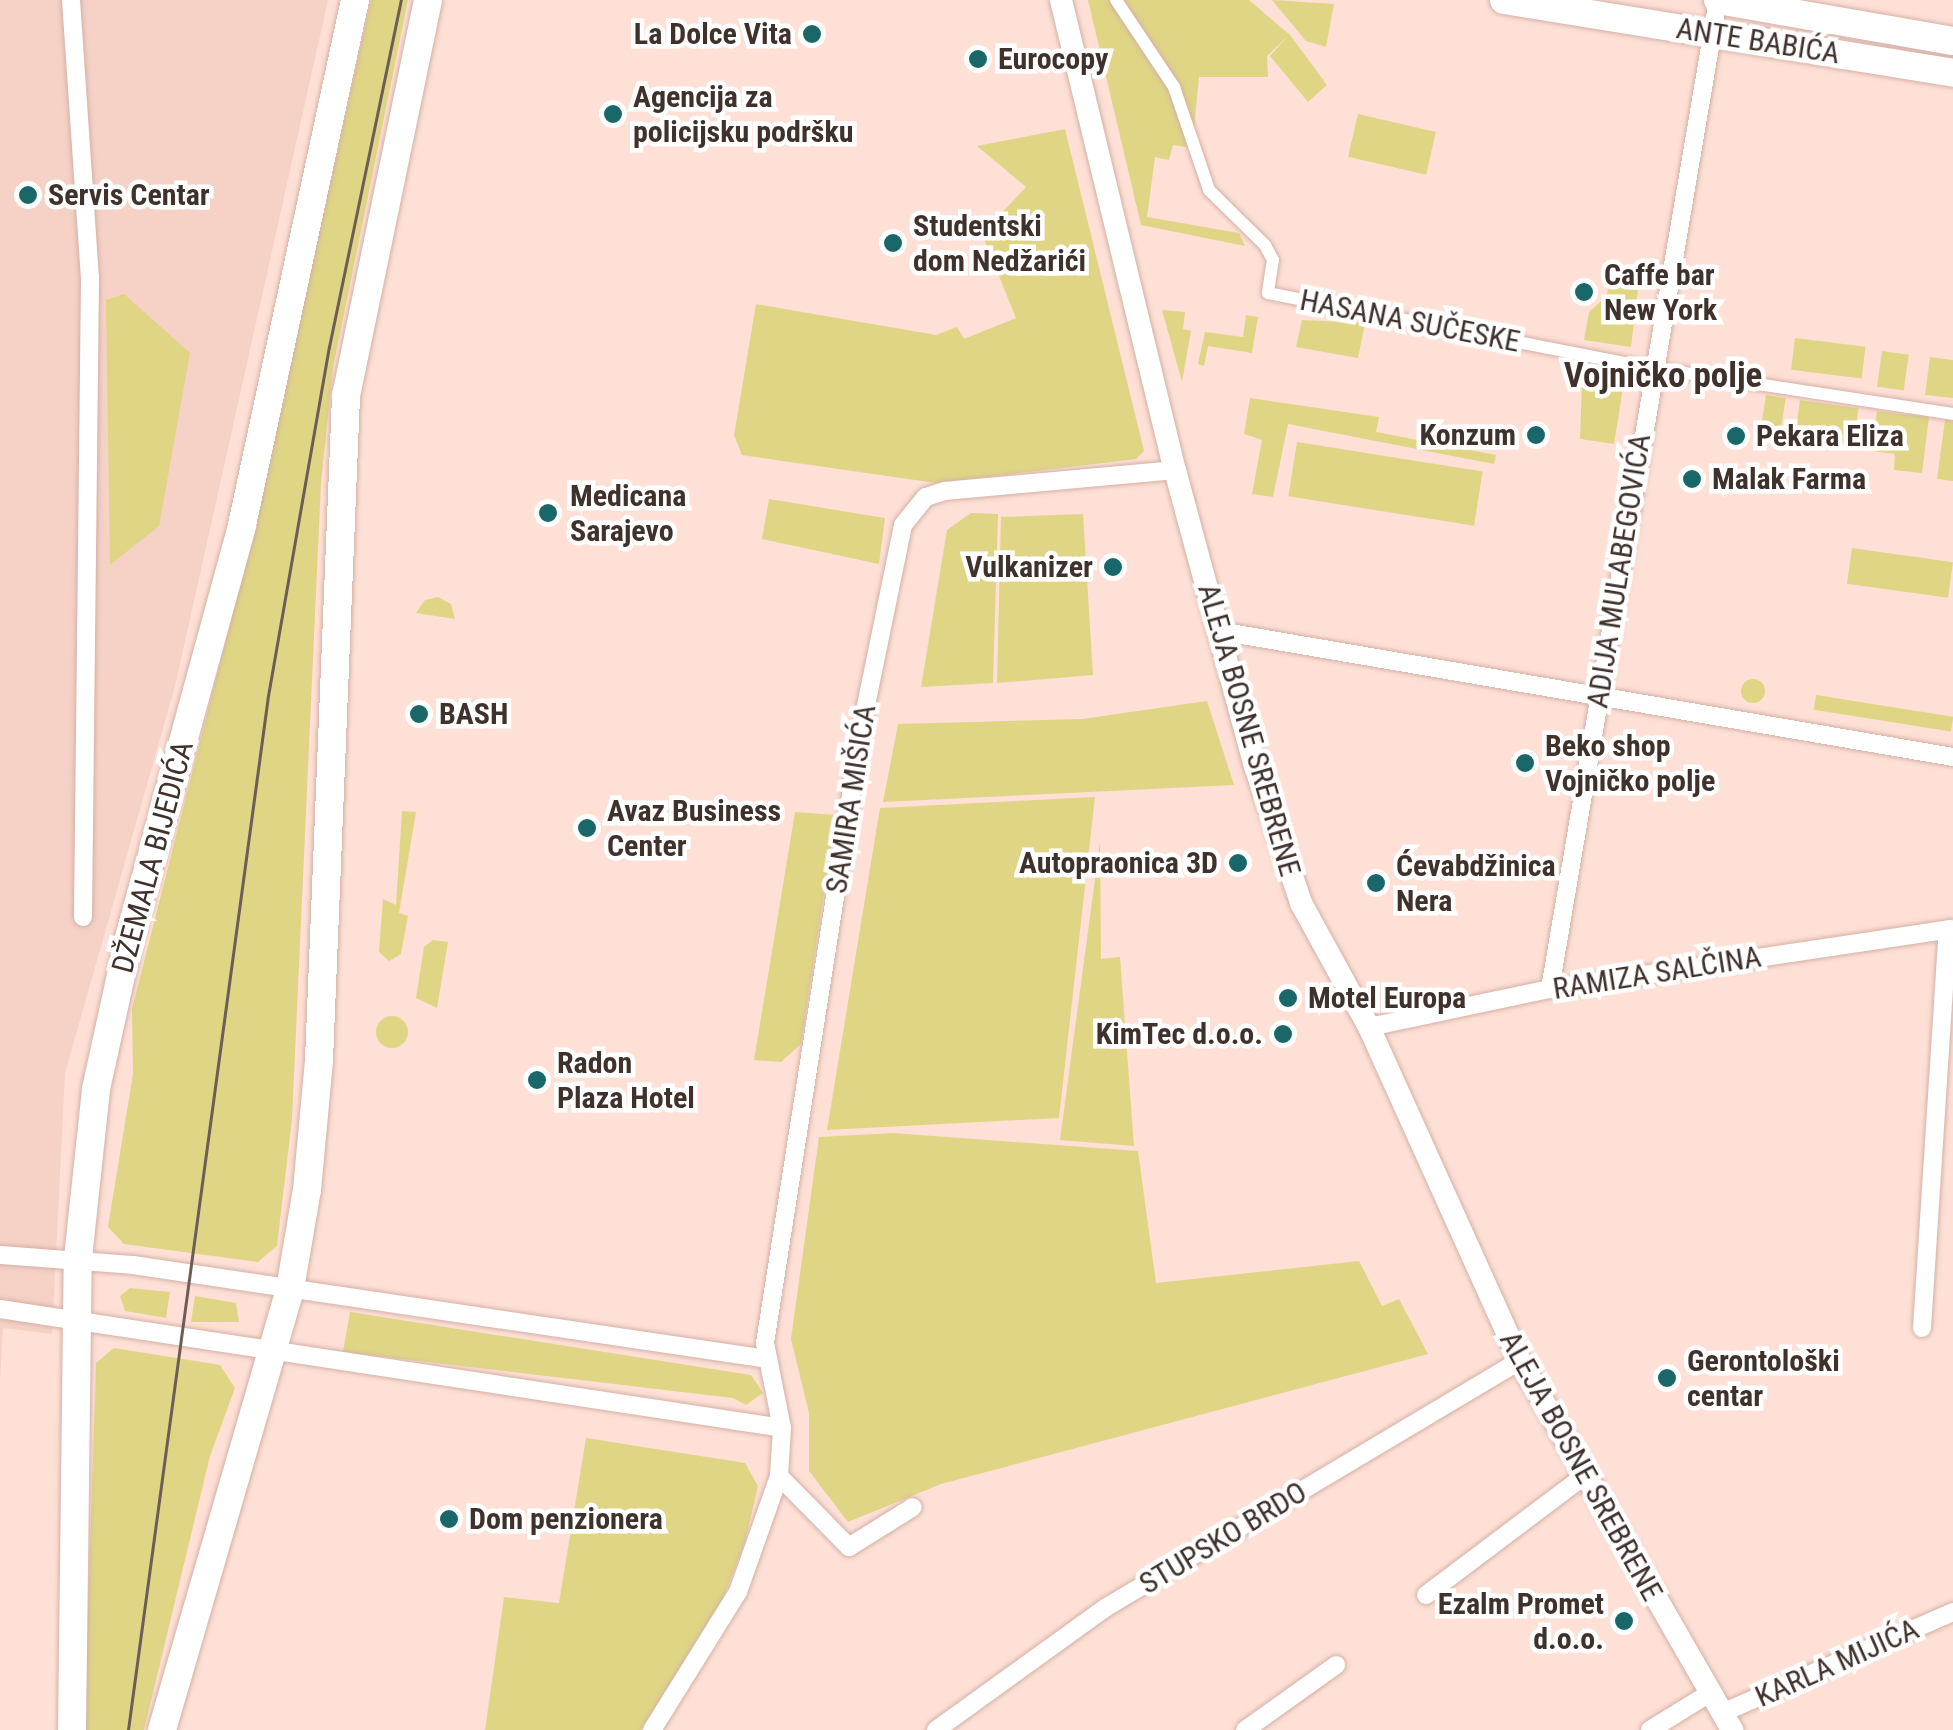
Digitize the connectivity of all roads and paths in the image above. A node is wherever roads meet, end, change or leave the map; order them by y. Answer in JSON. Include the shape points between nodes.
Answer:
{"nodes":[{"id":1,"x":71,"y":0,"type":"edge"},
{"id":2,"x":355,"y":0,"type":"edge"},
{"id":3,"x":428,"y":0,"type":"edge"},
{"id":4,"x":1061,"y":0,"type":"edge"},
{"id":5,"x":1116,"y":0,"type":"edge"},
{"id":6,"x":1504,"y":0,"type":"edge"},
{"id":7,"x":1718,"y":0,"type":"edge"},
{"id":8,"x":1711,"y":34,"type":"junction"},
{"id":9,"x":1953,"y":41,"type":"edge"},
{"id":10,"x":1953,"y":73,"type":"edge"},
{"id":11,"x":1652,"y":368,"type":"junction"},
{"id":12,"x":1953,"y":414,"type":"edge"},
{"id":13,"x":1175,"y":470,"type":"junction"},
{"id":14,"x":1219,"y":631,"type":"junction"},
{"id":15,"x":1599,"y":694,"type":"junction"},
{"id":16,"x":1953,"y":757,"type":"edge"},
{"id":17,"x":83,"y":917,"type":"dead end"},
{"id":18,"x":1951,"y":929,"type":"edge"},
{"id":19,"x":1550,"y":989,"type":"junction"},
{"id":20,"x":1368,"y":1028,"type":"junction"},
{"id":21,"x":0,"y":1255,"type":"edge"},
{"id":22,"x":78,"y":1258,"type":"junction"},
{"id":23,"x":290,"y":1289,"type":"junction"},
{"id":24,"x":0,"y":1309,"type":"edge"},
{"id":25,"x":77,"y":1323,"type":"junction"},
{"id":26,"x":1922,"y":1328,"type":"dead end"},
{"id":27,"x":272,"y":1353,"type":"junction"},
{"id":28,"x":767,"y":1359,"type":"junction"},
{"id":29,"x":1520,"y":1361,"type":"junction"},
{"id":30,"x":782,"y":1428,"type":"junction"},
{"id":31,"x":1579,"y":1470,"type":"junction"},
{"id":32,"x":779,"y":1476,"type":"junction"},
{"id":33,"x":914,"y":1507,"type":"dead end"},
{"id":34,"x":1426,"y":1595,"type":"dead end"},
{"id":35,"x":1953,"y":1612,"type":"edge"},
{"id":36,"x":1336,"y":1665,"type":"dead end"},
{"id":37,"x":1721,"y":1712,"type":"edge"},
{"id":38,"x":72,"y":1730,"type":"edge"},
{"id":39,"x":162,"y":1730,"type":"edge"},
{"id":40,"x":652,"y":1730,"type":"edge"},
{"id":41,"x":936,"y":1730,"type":"edge"},
{"id":42,"x":1245,"y":1730,"type":"edge"},
{"id":43,"x":1650,"y":1730,"type":"edge"}],
"edges":[{"from":1,"to":17,"type":"street","name":"DŽEMALA BIJEDIĆA","via":[[90,278]]},
{"from":2,"to":22,"type":"main road","name":"DŽEMALA BIJEDIĆA","via":[[242,525],[114,1000],[96,1089]]},
{"from":3,"to":23,"type":"main road","via":[[346,396],[319,1060]]},
{"from":4,"to":13,"type":"street","name":"ALEJA BOSNE SREBRENE"},
{"from":5,"to":11,"type":"street","name":"HASANA SUČESKE","via":[[1174,87],[1210,190],[1273,260],[1268,293]]},
{"from":6,"to":8,"type":"main road","name":"ANTE BABIĆA"},
{"from":7,"to":8,"type":"street","name":"ADIJA MULABEGOVIĆA"},
{"from":7,"to":9,"type":"main road","name":"ANTE BABIĆA"},
{"from":8,"to":10,"type":"main road","name":"ANTE BABIĆA"},
{"from":8,"to":11,"type":"street","name":"ADIJA MULABEGOVIĆA"},
{"from":11,"to":12,"type":"street"},
{"from":11,"to":15,"type":"street","name":"ADIJA MULABEGOVIĆA"},
{"from":13,"to":14,"type":"street","name":"ALEJA BOSNE SREBRENE"},
{"from":13,"to":28,"type":"street","name":"SAMIRA MIŠIĆA","via":[[946,491],[926,497],[904,525],[889,569],[862,725]]},
{"from":14,"to":15,"type":"street"},
{"from":14,"to":20,"type":"street","name":"ALEJA BOSNE SREBRENE","via":[[1301,902]]},
{"from":15,"to":16,"type":"street"},
{"from":15,"to":19,"type":"street","name":"ADIJA MULABEGOVIĆA"},
{"from":18,"to":19,"type":"street","name":"RAMIZA SALČINA"},
{"from":18,"to":26,"type":"street","name":"RAMIZA SALČINA"},
{"from":19,"to":20,"type":"street","name":"RAMIZA SALČINA"},
{"from":20,"to":29,"type":"street","name":"ALEJA BOSNE SREBRENE"},
{"from":21,"to":22,"type":"street"},
{"from":22,"to":23,"type":"street"},
{"from":22,"to":25,"type":"main road","name":"DŽEMALA BIJEDIĆA"},
{"from":23,"to":27,"type":"main road"},
{"from":23,"to":28,"type":"street"},
{"from":24,"to":25,"type":"street"},
{"from":25,"to":27,"type":"street"},
{"from":25,"to":38,"type":"main road","name":"DŽEMALA BIJEDIĆA"},
{"from":27,"to":30,"type":"street"},
{"from":27,"to":39,"type":"main road"},
{"from":28,"to":30,"type":"street"},
{"from":29,"to":31,"type":"street","name":"ALEJA BOSNE SREBRENE"},
{"from":29,"to":41,"type":"street","name":"STUPSKO BRDO","via":[[1105,1608]]},
{"from":30,"to":32,"type":"street"},
{"from":31,"to":34,"type":"street","via":[[1580,1479]]},
{"from":31,"to":37,"type":"street","name":"ALEJA BOSNE SREBRENE"},
{"from":32,"to":33,"type":"street","via":[[848,1547]]},
{"from":32,"to":40,"type":"street","via":[[738,1592]]},
{"from":35,"to":37,"type":"street","name":"KARLA MIJIĆA"},
{"from":36,"to":42,"type":"street"},
{"from":37,"to":43,"type":"street","name":"KARLA MIJIĆA"}]}
